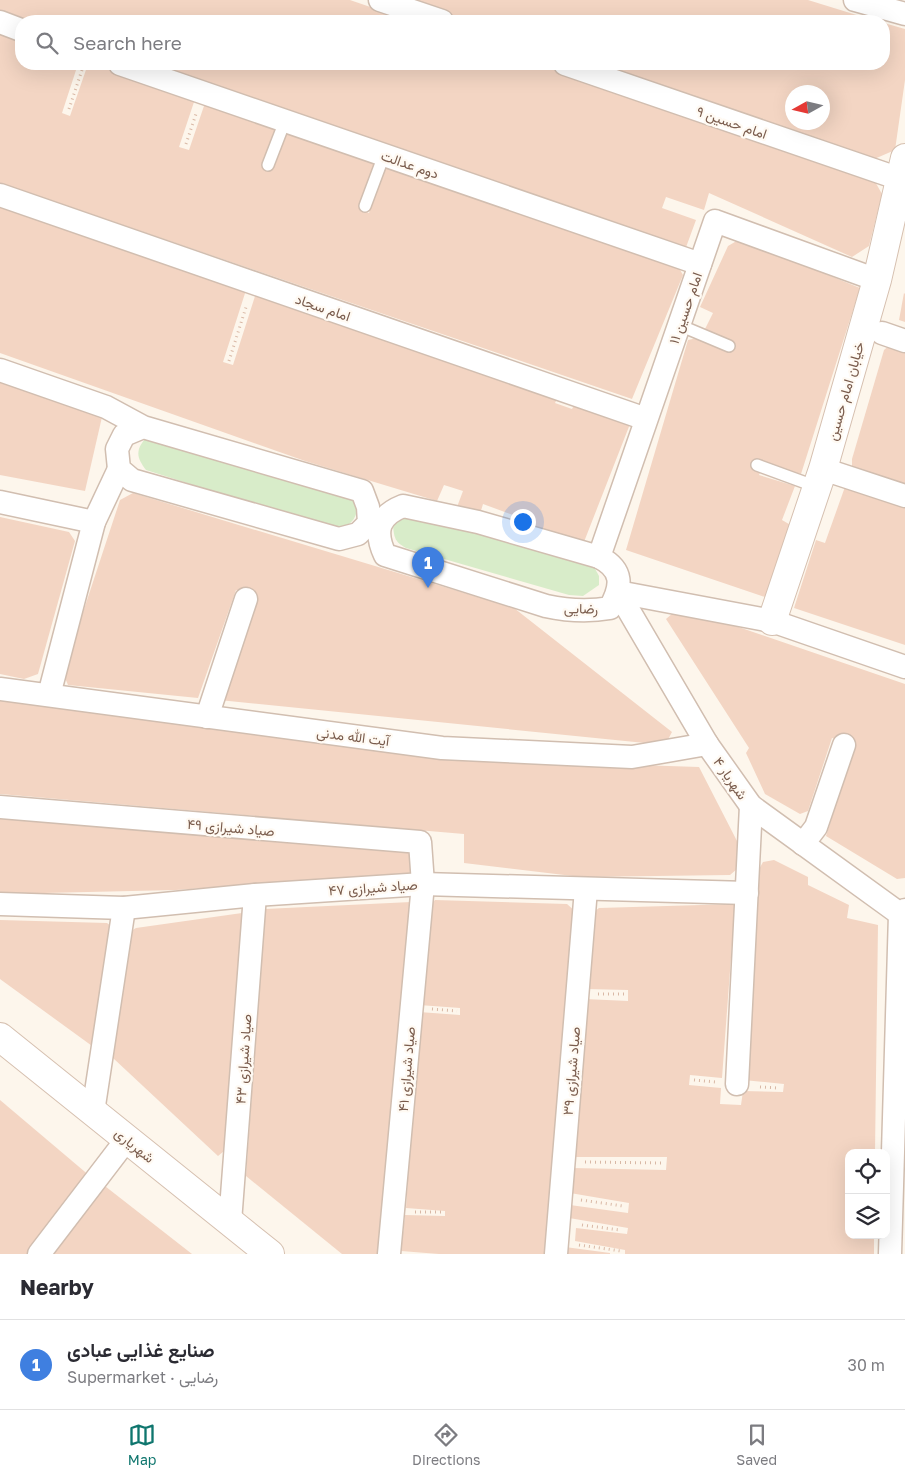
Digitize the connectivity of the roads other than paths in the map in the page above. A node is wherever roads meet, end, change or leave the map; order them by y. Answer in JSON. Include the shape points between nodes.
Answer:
{"nodes":[{"id":1,"x":380,"y":0,"type":"edge"},
{"id":2,"x":855,"y":0,"type":"edge"},
{"id":3,"x":905,"y":14,"type":"edge"},
{"id":4,"x":424,"y":15,"type":"edge"},
{"id":5,"x":0,"y":22,"type":"edge"},
{"id":6,"x":15,"y":28,"type":"edge"},
{"id":7,"x":138,"y":70,"type":"edge"},
{"id":8,"x":584,"y":70,"type":"edge"},
{"id":9,"x":285,"y":120,"type":"junction"},
{"id":10,"x":384,"y":155,"type":"junction"},
{"id":11,"x":268,"y":165,"type":"dead end"},
{"id":12,"x":902,"y":168,"type":"edge"},
{"id":13,"x":0,"y":195,"type":"edge"},
{"id":14,"x":365,"y":206,"type":"dead end"},
{"id":15,"x":898,"y":217,"type":"edge"},
{"id":16,"x":905,"y":240,"type":"edge"},
{"id":17,"x":700,"y":264,"type":"junction"},
{"id":18,"x":877,"y":280,"type":"junction"},
{"id":19,"x":679,"y":325,"type":"junction"},
{"id":20,"x":893,"y":337,"type":"edge"},
{"id":21,"x":729,"y":346,"type":"dead end"},
{"id":22,"x":0,"y":370,"type":"edge"},
{"id":23,"x":646,"y":418,"type":"junction"},
{"id":24,"x":143,"y":427,"type":"junction"},
{"id":25,"x":757,"y":465,"type":"dead end"},
{"id":26,"x":119,"y":469,"type":"junction"},
{"id":27,"x":827,"y":477,"type":"junction"},
{"id":28,"x":362,"y":491,"type":"junction"},
{"id":29,"x":905,"y":496,"type":"edge"},
{"id":30,"x":0,"y":502,"type":"edge"},
{"id":31,"x":403,"y":506,"type":"junction"},
{"id":32,"x":94,"y":522,"type":"junction"},
{"id":33,"x":339,"y":539,"type":"junction"},
{"id":34,"x":385,"y":555,"type":"junction"},
{"id":35,"x":599,"y":557,"type":"junction"},
{"id":36,"x":618,"y":592,"type":"junction"},
{"id":37,"x":246,"y":599,"type":"dead end"},
{"id":38,"x":780,"y":624,"type":"junction"},
{"id":39,"x":905,"y":667,"type":"edge"},
{"id":40,"x":0,"y":689,"type":"edge"},
{"id":41,"x":48,"y":695,"type":"junction"},
{"id":42,"x":207,"y":717,"type":"junction"},
{"id":43,"x":707,"y":744,"type":"junction"},
{"id":44,"x":844,"y":745,"type":"dead end"},
{"id":45,"x":751,"y":806,"type":"junction"},
{"id":46,"x":0,"y":807,"type":"edge"},
{"id":47,"x":802,"y":844,"type":"junction"},
{"id":48,"x":423,"y":884,"type":"junction"},
{"id":49,"x":586,"y":889,"type":"junction"},
{"id":50,"x":747,"y":893,"type":"junction"},
{"id":51,"x":256,"y":895,"type":"junction"},
{"id":52,"x":0,"y":904,"type":"edge"},
{"id":53,"x":124,"y":908,"type":"junction"},
{"id":54,"x":902,"y":912,"type":"edge"},
{"id":55,"x":0,"y":1037,"type":"edge"},
{"id":56,"x":737,"y":1084,"type":"dead end"},
{"id":57,"x":93,"y":1112,"type":"junction"},
{"id":58,"x":127,"y":1139,"type":"junction"},
{"id":59,"x":230,"y":1222,"type":"junction"},
{"id":60,"x":557,"y":1239,"type":"edge"},
{"id":61,"x":38,"y":1254,"type":"edge"},
{"id":62,"x":270,"y":1254,"type":"edge"},
{"id":63,"x":389,"y":1254,"type":"edge"},
{"id":64,"x":890,"y":1254,"type":"edge"}],
"edges":[{"from":1,"to":4,"type":"street"},
{"from":2,"to":3,"type":"street"},
{"from":5,"to":6,"type":"street"},
{"from":7,"to":9,"type":"street","name":"دوم عدالت"},
{"from":8,"to":12,"type":"street","name":"امام حسین ۹"},
{"from":9,"to":10,"type":"street","name":"دوم عدالت"},
{"from":9,"to":11,"type":"lane"},
{"from":10,"to":14,"type":"lane"},
{"from":10,"to":17,"type":"street","name":"دوم عدالت"},
{"from":12,"to":15,"type":"street","name":"خیابان امام حسین"},
{"from":13,"to":23,"type":"street","name":"امام سجاد"},
{"from":15,"to":18,"type":"street","name":"خیابان امام حسین"},
{"from":16,"to":20,"type":"street","name":"خیابان امام حسین"},
{"from":17,"to":18,"type":"street","name":"امام حسین ۱۱","via":[[715,221]]},
{"from":17,"to":19,"type":"street","name":"امام حسین ۱۱"},
{"from":18,"to":27,"type":"street","name":"خیابان امام حسین"},
{"from":19,"to":21,"type":"lane"},
{"from":19,"to":23,"type":"street","name":"امام حسین ۱۱"},
{"from":20,"to":27,"type":"street","name":"خیابان امام حسین"},
{"from":22,"to":24,"type":"street","via":[[106,407]]},
{"from":23,"to":35,"type":"street","name":"امام حسین ۱۱"},
{"from":24,"to":26,"type":"street","via":[[124,435],[117,450]]},
{"from":24,"to":28,"type":"street"},
{"from":25,"to":27,"type":"lane"},
{"from":26,"to":32,"type":"street"},
{"from":26,"to":33,"type":"street","name":"رضایی","via":[[132,480]]},
{"from":27,"to":29,"type":"street"},
{"from":27,"to":38,"type":"street","name":"خیابان امام حسین"},
{"from":28,"to":31,"type":"street"},
{"from":28,"to":33,"type":"street","via":[[369,523],[358,534]]},
{"from":30,"to":32,"type":"street"},
{"from":31,"to":34,"type":"street","via":[[390,511],[378,531]]},
{"from":31,"to":35,"type":"street","via":[[478,522]]},
{"from":32,"to":41,"type":"street"},
{"from":33,"to":34,"type":"street","name":"رضایی"},
{"from":34,"to":36,"type":"street","name":"رضایی","via":[[566,610],[610,608]]},
{"from":35,"to":36,"type":"street","via":[[610,562],[618,575]]},
{"from":36,"to":38,"type":"street"},
{"from":36,"to":43,"type":"street","name":"شهریار ۴"},
{"from":37,"to":42,"type":"street"},
{"from":38,"to":39,"type":"street"},
{"from":40,"to":41,"type":"street","name":"آیت الله مدنی"},
{"from":41,"to":42,"type":"street","name":"آیت الله مدنی"},
{"from":42,"to":43,"type":"street","name":"آیت الله مدنی","via":[[442,748],[632,756]]},
{"from":43,"to":45,"type":"street","name":"شهریار ۴"},
{"from":44,"to":47,"type":"street","via":[[816,827]]},
{"from":45,"to":47,"type":"street","name":"شهریار ۴"},
{"from":45,"to":50,"type":"street"},
{"from":46,"to":48,"type":"street","name":"صیاد شیرازی ۴۹","via":[[420,842]]},
{"from":47,"to":54,"type":"street","name":"شهریار ۴"},
{"from":48,"to":49,"type":"street","name":"صیاد شیرازی ۴۷"},
{"from":48,"to":51,"type":"street","name":"صیاد شیرازی ۴۷"},
{"from":48,"to":63,"type":"street","name":"صیاد شیرازی ۴۱"},
{"from":49,"to":50,"type":"street","name":"صیاد شیرازی ۴۷"},
{"from":49,"to":60,"type":"street","name":"صیاد شیرازی ۳۹"},
{"from":50,"to":56,"type":"street"},
{"from":51,"to":53,"type":"street","name":"صیاد شیرازی ۴۷"},
{"from":51,"to":59,"type":"street","name":"صیاد شیرازی ۴۳"},
{"from":52,"to":53,"type":"street","name":"صیاد شیرازی ۴۷"},
{"from":53,"to":57,"type":"street"},
{"from":54,"to":64,"type":"street"},
{"from":55,"to":57,"type":"street","name":"شهریاری"},
{"from":57,"to":58,"type":"street","name":"شهریاری"},
{"from":58,"to":59,"type":"street","name":"شهریاری"},
{"from":58,"to":61,"type":"street"},
{"from":59,"to":62,"type":"street","name":"شهریاری"}]}
